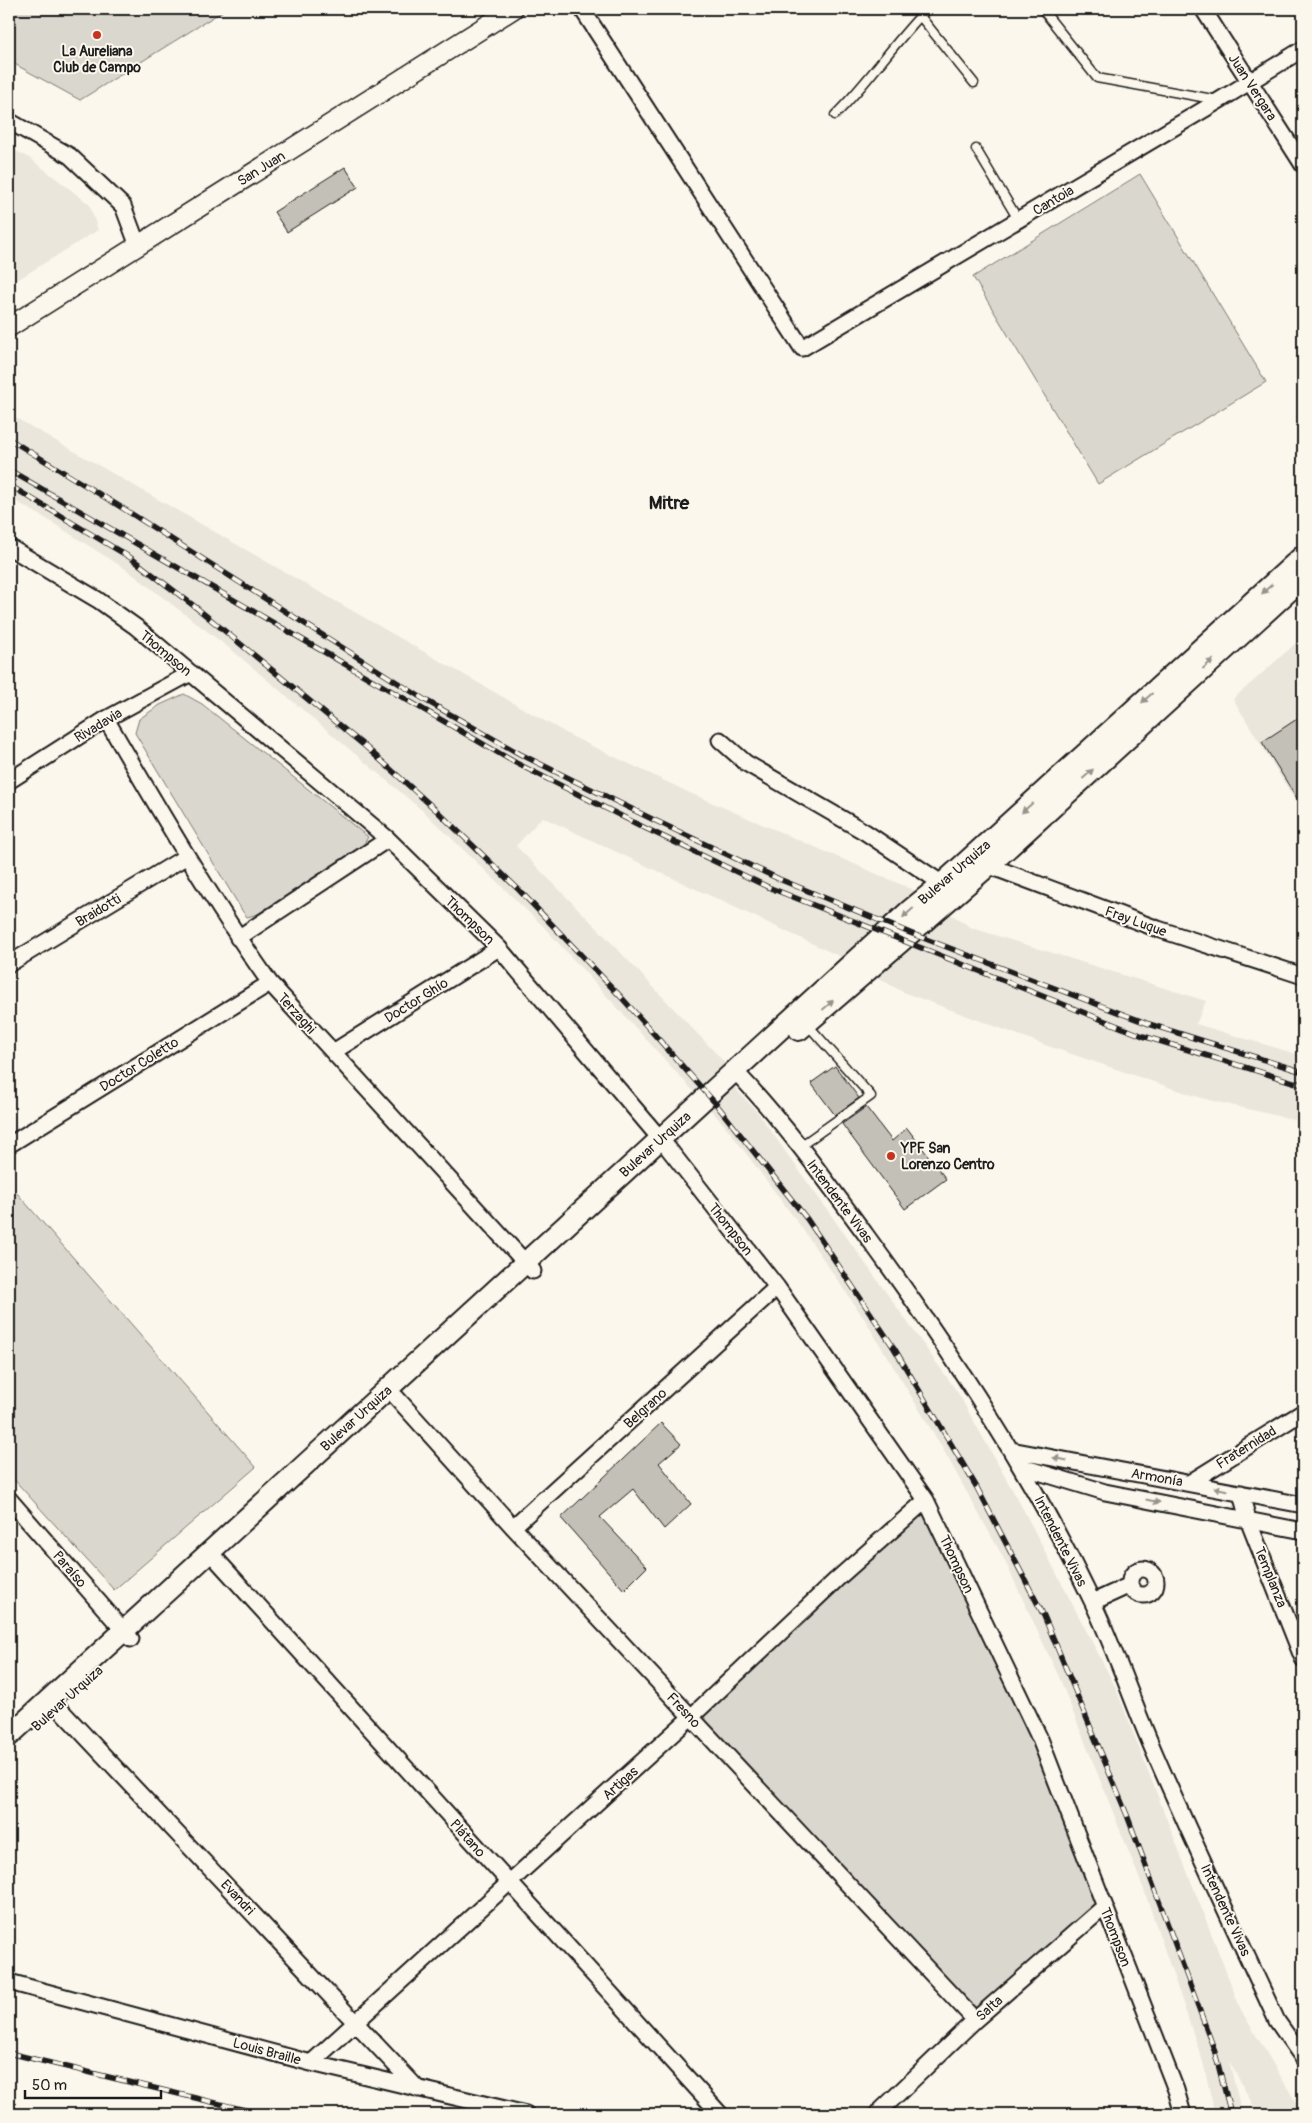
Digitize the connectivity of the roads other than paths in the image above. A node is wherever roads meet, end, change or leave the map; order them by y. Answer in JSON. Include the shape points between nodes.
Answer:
{"nodes":[{"id":1,"x":513,"y":9,"type":"edge"},
{"id":2,"x":582,"y":9,"type":"edge"},
{"id":3,"x":927,"y":9,"type":"edge"},
{"id":4,"x":1042,"y":9,"type":"edge"},
{"id":5,"x":1203,"y":9,"type":"edge"},
{"id":6,"x":920,"y":16,"type":"junction"},
{"id":7,"x":1303,"y":49,"type":"edge"},
{"id":8,"x":1250,"y":82,"type":"junction"},
{"id":9,"x":974,"y":83,"type":"dead end"},
{"id":10,"x":1220,"y":100,"type":"junction"},
{"id":11,"x":835,"y":115,"type":"dead end"},
{"id":12,"x":9,"y":121,"type":"edge"},
{"id":13,"x":976,"y":149,"type":"dead end"},
{"id":14,"x":1303,"y":165,"type":"edge"},
{"id":15,"x":1019,"y":221,"type":"junction"},
{"id":16,"x":138,"y":246,"type":"junction"},
{"id":17,"x":9,"y":326,"type":"edge"},
{"id":18,"x":9,"y":547,"type":"edge"},
{"id":19,"x":1303,"y":556,"type":"edge"},
{"id":20,"x":1303,"y":578,"type":"edge"},
{"id":21,"x":190,"y":673,"type":"junction"},
{"id":22,"x":106,"y":719,"type":"junction"},
{"id":23,"x":720,"y":740,"type":"dead end"},
{"id":24,"x":9,"y":781,"type":"edge"},
{"id":25,"x":388,"y":839,"type":"junction"},
{"id":26,"x":187,"y":856,"type":"junction"},
{"id":27,"x":980,"y":862,"type":"junction"},
{"id":28,"x":950,"y":889,"type":"junction"},
{"id":29,"x":238,"y":938,"type":"junction"},
{"id":30,"x":499,"y":948,"type":"junction"},
{"id":31,"x":9,"y":964,"type":"edge"},
{"id":32,"x":1303,"y":976,"type":"edge"},
{"id":33,"x":270,"y":983,"type":"junction"},
{"id":34,"x":807,"y":1024,"type":"junction"},
{"id":35,"x":332,"y":1052,"type":"junction"},
{"id":36,"x":739,"y":1075,"type":"junction"},
{"id":37,"x":664,"y":1144,"type":"junction"},
{"id":38,"x":9,"y":1145,"type":"edge"},
{"id":39,"x":799,"y":1147,"type":"junction"},
{"id":40,"x":529,"y":1267,"type":"junction"},
{"id":41,"x":777,"y":1288,"type":"junction"},
{"id":42,"x":396,"y":1397,"type":"junction"},
{"id":43,"x":1303,"y":1412,"type":"edge"},
{"id":44,"x":1011,"y":1450,"type":"junction"},
{"id":45,"x":1022,"y":1467,"type":"junction"},
{"id":46,"x":1189,"y":1482,"type":"junction"},
{"id":47,"x":1241,"y":1493,"type":"junction"},
{"id":48,"x":9,"y":1499,"type":"edge"},
{"id":49,"x":926,"y":1500,"type":"junction"},
{"id":50,"x":1303,"y":1505,"type":"edge"},
{"id":51,"x":1248,"y":1520,"type":"junction"},
{"id":52,"x":513,"y":1528,"type":"junction"},
{"id":53,"x":1303,"y":1531,"type":"edge"},
{"id":54,"x":217,"y":1560,"type":"junction"},
{"id":55,"x":1130,"y":1586,"type":"dead end"},
{"id":56,"x":1093,"y":1602,"type":"junction"},
{"id":57,"x":127,"y":1635,"type":"junction"},
{"id":58,"x":1303,"y":1659,"type":"edge"},
{"id":59,"x":57,"y":1706,"type":"junction"},
{"id":60,"x":691,"y":1718,"type":"junction"},
{"id":61,"x":9,"y":1736,"type":"edge"},
{"id":62,"x":9,"y":1751,"type":"edge"},
{"id":63,"x":510,"y":1884,"type":"junction"},
{"id":64,"x":1104,"y":1906,"type":"junction"},
{"id":65,"x":9,"y":1982,"type":"edge"},
{"id":66,"x":975,"y":2020,"type":"junction"},
{"id":67,"x":356,"y":2021,"type":"junction"},
{"id":68,"x":1303,"y":2058,"type":"edge"},
{"id":69,"x":311,"y":2063,"type":"junction"},
{"id":70,"x":418,"y":2089,"type":"junction"},
{"id":71,"x":526,"y":2114,"type":"edge"},
{"id":72,"x":720,"y":2114,"type":"edge"},
{"id":73,"x":877,"y":2114,"type":"edge"},
{"id":74,"x":1183,"y":2114,"type":"edge"}],
"edges":[{"from":1,"to":16,"type":"street","name":"San Juan"},
{"from":2,"to":15,"type":"street","name":"Cantoia","via":[[802,348]]},
{"from":3,"to":6,"type":"lane"},
{"from":4,"to":10,"type":"lane","via":[[1097,78]]},
{"from":5,"to":8,"type":"street","name":"Juan Vergara"},
{"from":6,"to":9,"type":"lane"},
{"from":6,"to":11,"type":"lane"},
{"from":7,"to":8,"type":"street","name":"Cantoia"},
{"from":8,"to":10,"type":"street","name":"Cantoia"},
{"from":8,"to":14,"type":"street","name":"Juan Vergara"},
{"from":10,"to":15,"type":"street","name":"Cantoia"},
{"from":12,"to":16,"type":"street","via":[[70,156],[123,206]]},
{"from":13,"to":15,"type":"lane"},
{"from":16,"to":17,"type":"street","name":"San Juan"},
{"from":18,"to":21,"type":"street","name":"Thompson","via":[[98,600]]},
{"from":19,"to":27,"type":"main road","name":"Bulevar Urquiza","one_way":true},
{"from":27,"to":20,"type":"main road","name":"Bulevar Urquiza","one_way":true},
{"from":21,"to":22,"type":"street","name":"Rivadavia"},
{"from":21,"to":25,"type":"street","name":"Thompson"},
{"from":22,"to":24,"type":"street","name":"Rivadavia"},
{"from":22,"to":26,"type":"street","name":"Terzaghi"},
{"from":23,"to":28,"type":"street","via":[[746,763],[865,832]]},
{"from":25,"to":29,"type":"street"},
{"from":25,"to":30,"type":"street","name":"Thompson"},
{"from":26,"to":29,"type":"street","name":"Terzaghi"},
{"from":26,"to":31,"type":"street","name":"Braidotti"},
{"from":27,"to":28,"type":"main road","name":"Bulevar Urquiza"},
{"from":27,"to":32,"type":"street","name":"Fray Luque","via":[[1158,929]]},
{"from":34,"to":28,"type":"main road","name":"Bulevar Urquiza","one_way":true,"via":[[900,941]]},
{"from":28,"to":36,"type":"main road","name":"Bulevar Urquiza","one_way":true,"via":[[909,911]]},
{"from":29,"to":33,"type":"street","name":"Terzaghi"},
{"from":30,"to":35,"type":"street","name":"Doctor Ghío"},
{"from":30,"to":37,"type":"street","name":"Thompson"},
{"from":33,"to":35,"type":"street","name":"Terzaghi"},
{"from":33,"to":38,"type":"street","name":"Doctor Coletto"},
{"from":34,"to":36,"type":"main road","name":"Bulevar Urquiza"},
{"from":34,"to":39,"type":"lane","via":[[872,1096]]},
{"from":35,"to":40,"type":"street","name":"Terzaghi"},
{"from":36,"to":37,"type":"main road","name":"Bulevar Urquiza"},
{"from":36,"to":39,"type":"street","name":"Intendente Vivas"},
{"from":37,"to":40,"type":"main road","name":"Bulevar Urquiza"},
{"from":37,"to":41,"type":"street","name":"Thompson"},
{"from":39,"to":44,"type":"street","name":"Intendente Vivas","via":[[931,1324]]},
{"from":40,"to":42,"type":"main road","name":"Bulevar Urquiza"},
{"from":40,"to":57,"type":"main road","name":"Bulevar Urquiza"},
{"from":41,"to":49,"type":"street","name":"Thompson"},
{"from":41,"to":52,"type":"street","name":"Belgrano"},
{"from":42,"to":52,"type":"street","name":"Fresno"},
{"from":42,"to":54,"type":"main road","name":"Bulevar Urquiza"},
{"from":43,"to":46,"type":"street","name":"Fraternidad"},
{"from":44,"to":45,"type":"street","name":"Intendente Vivas"},
{"from":46,"to":44,"type":"street","name":"Armonía","one_way":true},
{"from":45,"to":51,"type":"street","name":"Armonía","one_way":true,"via":[[1105,1492]]},
{"from":45,"to":56,"type":"street","name":"Intendente Vivas"},
{"from":47,"to":46,"type":"street","name":"Armonía","one_way":true},
{"from":47,"to":50,"type":"street","name":"Armonía"},
{"from":47,"to":51,"type":"street","name":"Templanza"},
{"from":48,"to":57,"type":"street","name":"Paraíso"},
{"from":49,"to":60,"type":"street","name":"Artigas","via":[[836,1580]]},
{"from":49,"to":64,"type":"street","name":"Thompson","via":[[1040,1739]]},
{"from":51,"to":53,"type":"street","name":"Armonía"},
{"from":51,"to":58,"type":"street","name":"Templanza"},
{"from":52,"to":60,"type":"street","name":"Fresno"},
{"from":54,"to":57,"type":"main road","name":"Bulevar Urquiza"},
{"from":54,"to":63,"type":"street","name":"Plátano"},
{"from":55,"to":56,"type":"street"},
{"from":56,"to":68,"type":"street","name":"Intendente Vivas","via":[[1155,1754],[1241,1943],[1277,2021]]},
{"from":57,"to":59,"type":"main road","name":"Bulevar Urquiza"},
{"from":57,"to":61,"type":"main road","name":"Bulevar Urquiza"},
{"from":59,"to":62,"type":"main road","name":"Bulevar Urquiza"},
{"from":59,"to":67,"type":"street","name":"Evandri"},
{"from":60,"to":63,"type":"street","name":"Artigas"},
{"from":60,"to":66,"type":"street","name":"Fresno"},
{"from":63,"to":67,"type":"street","name":"Artigas"},
{"from":63,"to":72,"type":"street","name":"Plátano"},
{"from":64,"to":66,"type":"street","name":"Salta"},
{"from":64,"to":74,"type":"street","name":"Thompson"},
{"from":65,"to":69,"type":"street","name":"Louis Braille"},
{"from":66,"to":73,"type":"street","name":"Salta"},
{"from":67,"to":69,"type":"street","name":"Artigas"},
{"from":67,"to":70,"type":"street","name":"Evandri"},
{"from":69,"to":70,"type":"street","name":"Louis Braille"},
{"from":70,"to":71,"type":"street","name":"Louis Braille"}]}
